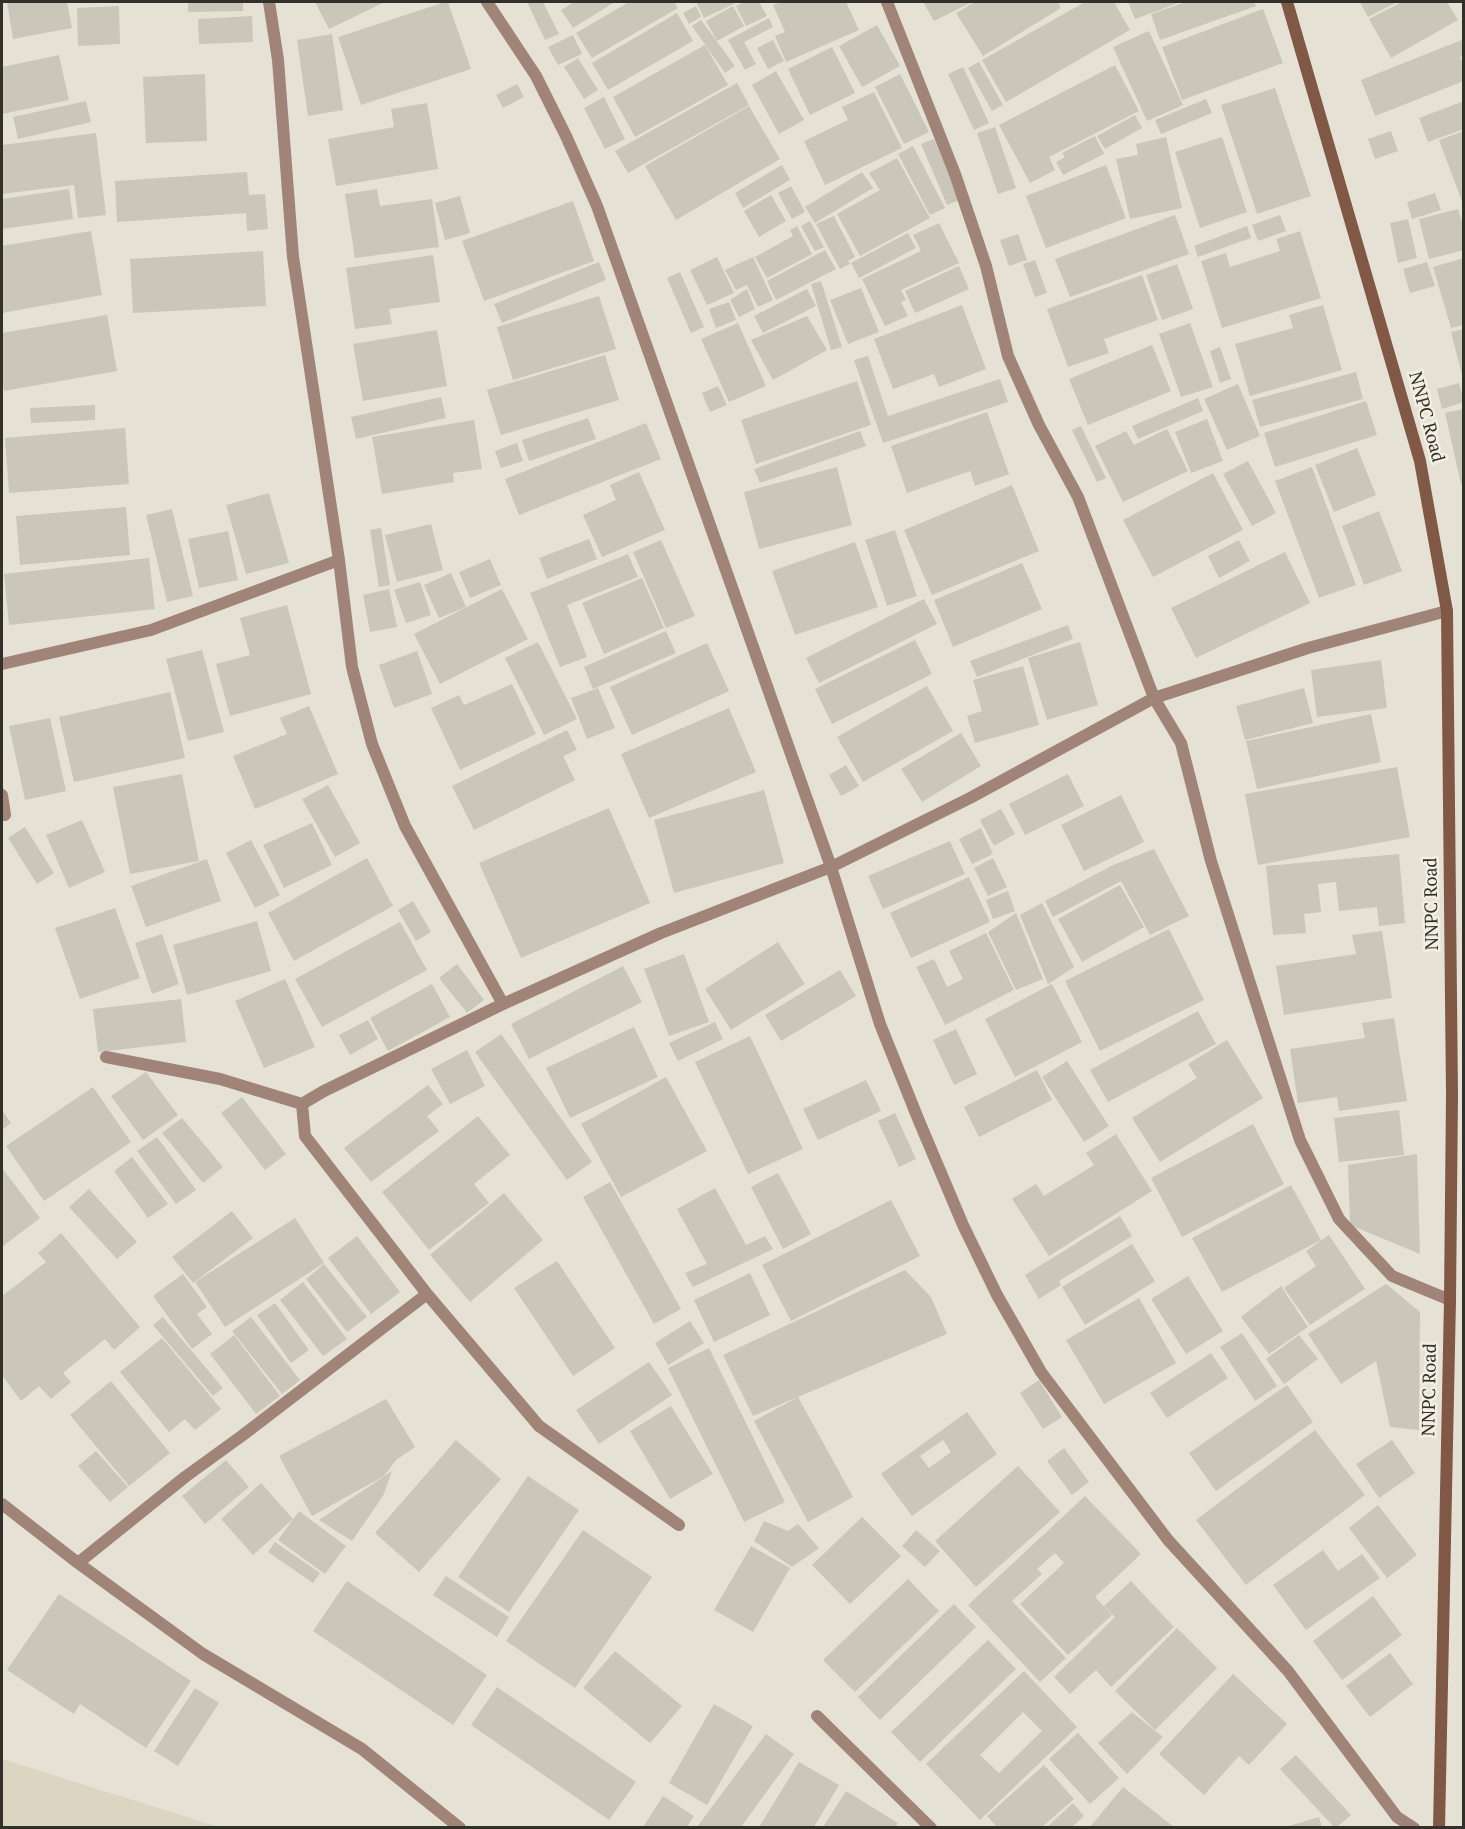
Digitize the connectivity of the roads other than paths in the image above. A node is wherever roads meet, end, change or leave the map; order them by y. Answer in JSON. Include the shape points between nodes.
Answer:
{"nodes":[{"id":1,"x":269,"y":2,"type":"edge"},
{"id":2,"x":487,"y":2,"type":"edge"},
{"id":3,"x":887,"y":2,"type":"edge"},
{"id":4,"x":1287,"y":2,"type":"edge"},
{"id":5,"x":339,"y":560,"type":"junction"},
{"id":6,"x":1447,"y":611,"type":"junction"},
{"id":7,"x":2,"y":664,"type":"edge"},
{"id":8,"x":1154,"y":699,"type":"junction"},
{"id":9,"x":2,"y":795,"type":"edge"},
{"id":10,"x":5,"y":815,"type":"dead end"},
{"id":11,"x":831,"y":867,"type":"junction"},
{"id":12,"x":503,"y":1004,"type":"junction"},
{"id":13,"x":106,"y":1057,"type":"dead end"},
{"id":14,"x":302,"y":1104,"type":"junction"},
{"id":15,"x":427,"y":1294,"type":"junction"},
{"id":16,"x":1450,"y":1300,"type":"junction"},
{"id":17,"x":2,"y":1504,"type":"edge"},
{"id":18,"x":680,"y":1525,"type":"dead end"},
{"id":19,"x":78,"y":1563,"type":"junction"},
{"id":20,"x":818,"y":1716,"type":"dead end"},
{"id":21,"x":460,"y":1827,"type":"edge"},
{"id":22,"x":931,"y":1827,"type":"edge"},
{"id":23,"x":1414,"y":1827,"type":"edge"},
{"id":24,"x":1439,"y":1827,"type":"edge"}],
"edges":[{"from":1,"to":5,"type":"street","via":[[278,60],[293,257]]},
{"from":2,"to":11,"type":"street","via":[[536,76],[597,206]]},
{"from":3,"to":8,"type":"street","via":[[955,174],[986,266],[1008,356],[1078,497]]},
{"from":4,"to":6,"type":"street","name":"NNPC Road","via":[[1420,460]]},
{"from":5,"to":7,"type":"street","via":[[151,630]]},
{"from":5,"to":12,"type":"street","via":[[352,667],[372,744],[405,826]]},
{"from":6,"to":8,"type":"street","via":[[1308,648]]},
{"from":6,"to":16,"type":"street","name":"NNPC Road"},
{"from":8,"to":11,"type":"street"},
{"from":8,"to":16,"type":"street","via":[[1181,743],[1211,861],[1300,1140],[1339,1219],[1392,1276]]},
{"from":9,"to":10,"type":"street"},
{"from":11,"to":12,"type":"street","via":[[661,933]]},
{"from":11,"to":23,"type":"street","via":[[879,1024],[919,1121],[997,1295],[1041,1372],[1168,1540],[1288,1671],[1397,1817]]},
{"from":12,"to":14,"type":"street"},
{"from":13,"to":14,"type":"street","via":[[219,1079]]},
{"from":14,"to":15,"type":"street","via":[[304,1136]]},
{"from":15,"to":18,"type":"street","via":[[539,1426]]},
{"from":15,"to":19,"type":"street"},
{"from":16,"to":24,"type":"street","name":"NNPC Road"},
{"from":17,"to":19,"type":"street"},
{"from":19,"to":21,"type":"street","via":[[203,1654],[362,1749]]},
{"from":20,"to":22,"type":"street"}]}
